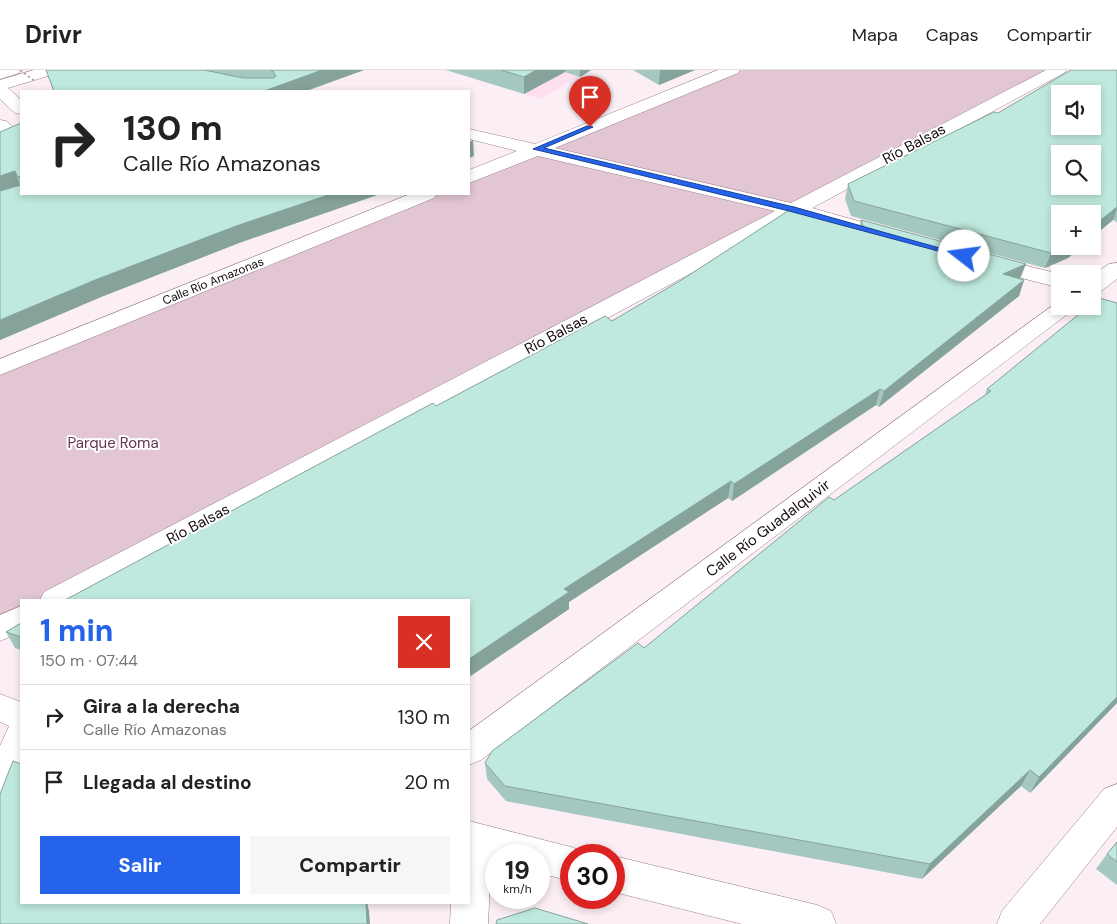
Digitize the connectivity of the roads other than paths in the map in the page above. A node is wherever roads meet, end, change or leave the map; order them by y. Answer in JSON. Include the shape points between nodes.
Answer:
{"nodes":[{"id":1,"x":52,"y":70,"type":"edge"},
{"id":2,"x":732,"y":70,"type":"edge"},
{"id":3,"x":1058,"y":70,"type":"edge"},
{"id":4,"x":3,"y":83,"type":"edge"},
{"id":5,"x":20,"y":108,"type":"edge"},
{"id":6,"x":0,"y":125,"type":"edge"},
{"id":7,"x":20,"y":130,"type":"edge"},
{"id":8,"x":470,"y":134,"type":"edge"},
{"id":9,"x":536,"y":149,"type":"junction"},
{"id":10,"x":470,"y":176,"type":"edge"},
{"id":11,"x":424,"y":195,"type":"edge"},
{"id":12,"x":791,"y":209,"type":"junction"},
{"id":13,"x":916,"y":243,"type":"edge"},
{"id":14,"x":964,"y":256,"type":"edge"},
{"id":15,"x":1117,"y":269,"type":"edge"},
{"id":16,"x":1051,"y":279,"type":"edge"},
{"id":17,"x":1101,"y":282,"type":"edge"},
{"id":18,"x":1101,"y":292,"type":"edge"},
{"id":19,"x":1117,"y":297,"type":"edge"},
{"id":20,"x":1055,"y":315,"type":"edge"},
{"id":21,"x":0,"y":368,"type":"edge"},
{"id":22,"x":57,"y":599,"type":"edge"},
{"id":23,"x":20,"y":619,"type":"edge"},
{"id":24,"x":0,"y":629,"type":"edge"},
{"id":25,"x":0,"y":708,"type":"edge"},
{"id":26,"x":20,"y":716,"type":"edge"},
{"id":27,"x":20,"y":738,"type":"edge"},
{"id":28,"x":470,"y":749,"type":"edge"},
{"id":29,"x":0,"y":788,"type":"edge"},
{"id":30,"x":1117,"y":800,"type":"edge"},
{"id":31,"x":471,"y":839,"type":"edge"},
{"id":32,"x":492,"y":844,"type":"edge"},
{"id":33,"x":625,"y":877,"type":"edge"},
{"id":34,"x":470,"y":882,"type":"edge"},
{"id":35,"x":469,"y":904,"type":"edge"},
{"id":36,"x":469,"y":924,"type":"edge"},
{"id":37,"x":817,"y":924,"type":"edge"},
{"id":38,"x":1016,"y":924,"type":"edge"}],
"edges":[{"from":1,"to":4,"type":"street"},
{"from":2,"to":9,"type":"street"},
{"from":3,"to":12,"type":"street","name":"Río Balsas"},
{"from":4,"to":5,"type":"street"},
{"from":6,"to":7,"type":"street","via":[[10,134]]},
{"from":8,"to":9,"type":"street"},
{"from":9,"to":10,"type":"street"},
{"from":9,"to":12,"type":"street"},
{"from":11,"to":21,"type":"street","name":"Calle Río Amazonas"},
{"from":12,"to":13,"type":"street"},
{"from":12,"to":22,"type":"street","name":"Río Balsas"},
{"from":14,"to":16,"type":"street"},
{"from":15,"to":17,"type":"street"},
{"from":18,"to":19,"type":"street"},
{"from":20,"to":28,"type":"street","name":"Calle Río Guadalquivir"},
{"from":23,"to":24,"type":"street"},
{"from":25,"to":26,"type":"street"},
{"from":27,"to":29,"type":"street"},
{"from":30,"to":38,"type":"street"},
{"from":31,"to":32,"type":"street"},
{"from":31,"to":34,"type":"street"},
{"from":33,"to":37,"type":"street"},
{"from":35,"to":36,"type":"street"}]}
